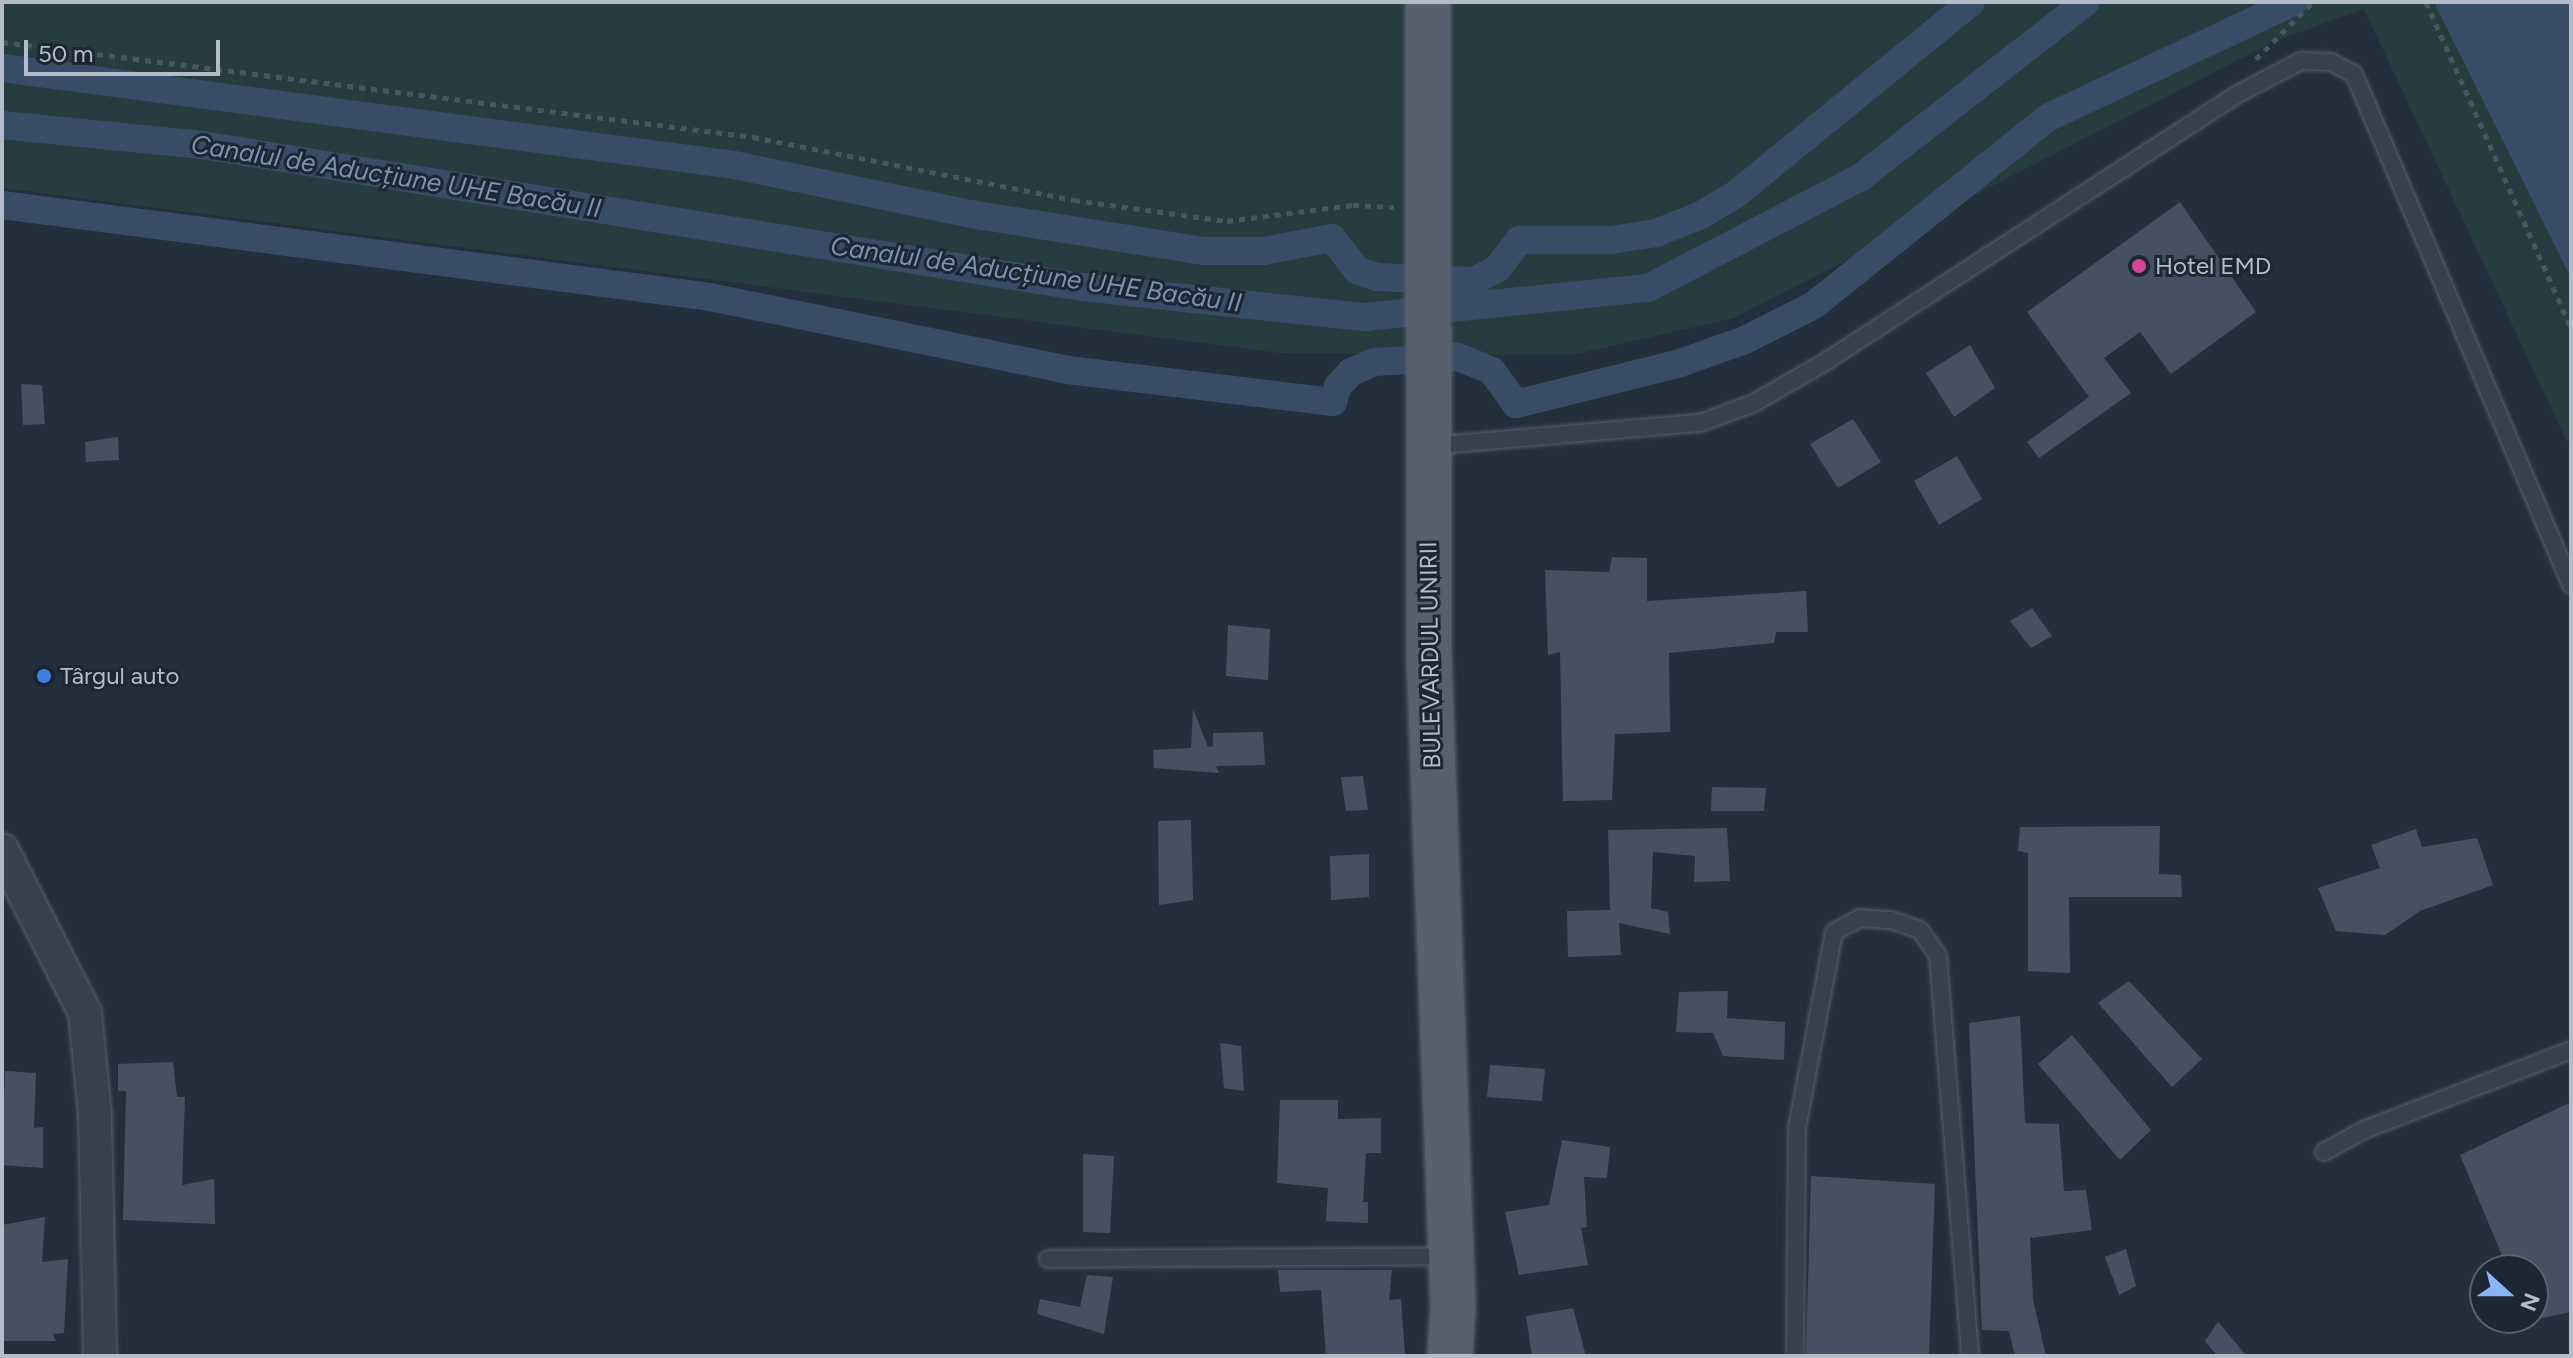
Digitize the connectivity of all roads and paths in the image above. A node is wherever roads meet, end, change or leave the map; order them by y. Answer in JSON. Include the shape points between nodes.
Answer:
{"nodes":[{"id":1,"x":1428,"y":2,"type":"edge"},
{"id":2,"x":2313,"y":2,"type":"edge"},
{"id":3,"x":2426,"y":2,"type":"edge"},
{"id":4,"x":2,"y":42,"type":"edge"},
{"id":5,"x":2236,"y":95,"type":"junction"},
{"id":6,"x":1427,"y":208,"type":"junction"},
{"id":7,"x":2571,"y":328,"type":"edge"},
{"id":8,"x":1428,"y":446,"type":"junction"},
{"id":9,"x":2571,"y":585,"type":"edge"},
{"id":10,"x":2,"y":850,"type":"edge"},
{"id":11,"x":2571,"y":1050,"type":"edge"},
{"id":12,"x":2324,"y":1152,"type":"dead end"},
{"id":13,"x":1451,"y":1256,"type":"junction"},
{"id":14,"x":1048,"y":1259,"type":"dead end"},
{"id":15,"x":1453,"y":1307,"type":"junction"},
{"id":16,"x":100,"y":1356,"type":"edge"},
{"id":17,"x":1450,"y":1356,"type":"edge"},
{"id":18,"x":1473,"y":1356,"type":"edge"},
{"id":19,"x":1795,"y":1356,"type":"edge"},
{"id":20,"x":1970,"y":1356,"type":"edge"}],
"edges":[{"from":1,"to":6,"type":"main road","name":"BULEVARDUL UNIRII"},
{"from":2,"to":5,"type":"path","via":[[2253,63]]},
{"from":3,"to":7,"type":"path"},
{"from":4,"to":6,"type":"path","via":[[753,137],[1074,200],[1227,221],[1353,205]]},
{"from":5,"to":8,"type":"lane","via":[[1754,403],[1700,423]]},
{"from":5,"to":9,"type":"lane","via":[[2301,61],[2331,62],[2354,74]]},
{"from":6,"to":8,"type":"main road","name":"BULEVARDUL UNIRII"},
{"from":8,"to":13,"type":"main road","name":"BULEVARDUL UNIRII","via":[[1429,658]]},
{"from":10,"to":16,"type":"street","via":[[85,1013],[95,1115]]},
{"from":11,"to":12,"type":"lane","via":[[2364,1130]]},
{"from":13,"to":14,"type":"lane"},
{"from":13,"to":15,"type":"main road","name":"BULEVARDUL UNIRII"},
{"from":15,"to":17,"type":"main road","name":"BULEVARDUL UNIRII"},
{"from":15,"to":18,"type":"main road","name":"BULEVARDUL UNIRII"},
{"from":19,"to":20,"type":"lane","via":[[1797,1128],[1834,932],[1860,918],[1920,930],[1938,956]]}]}
